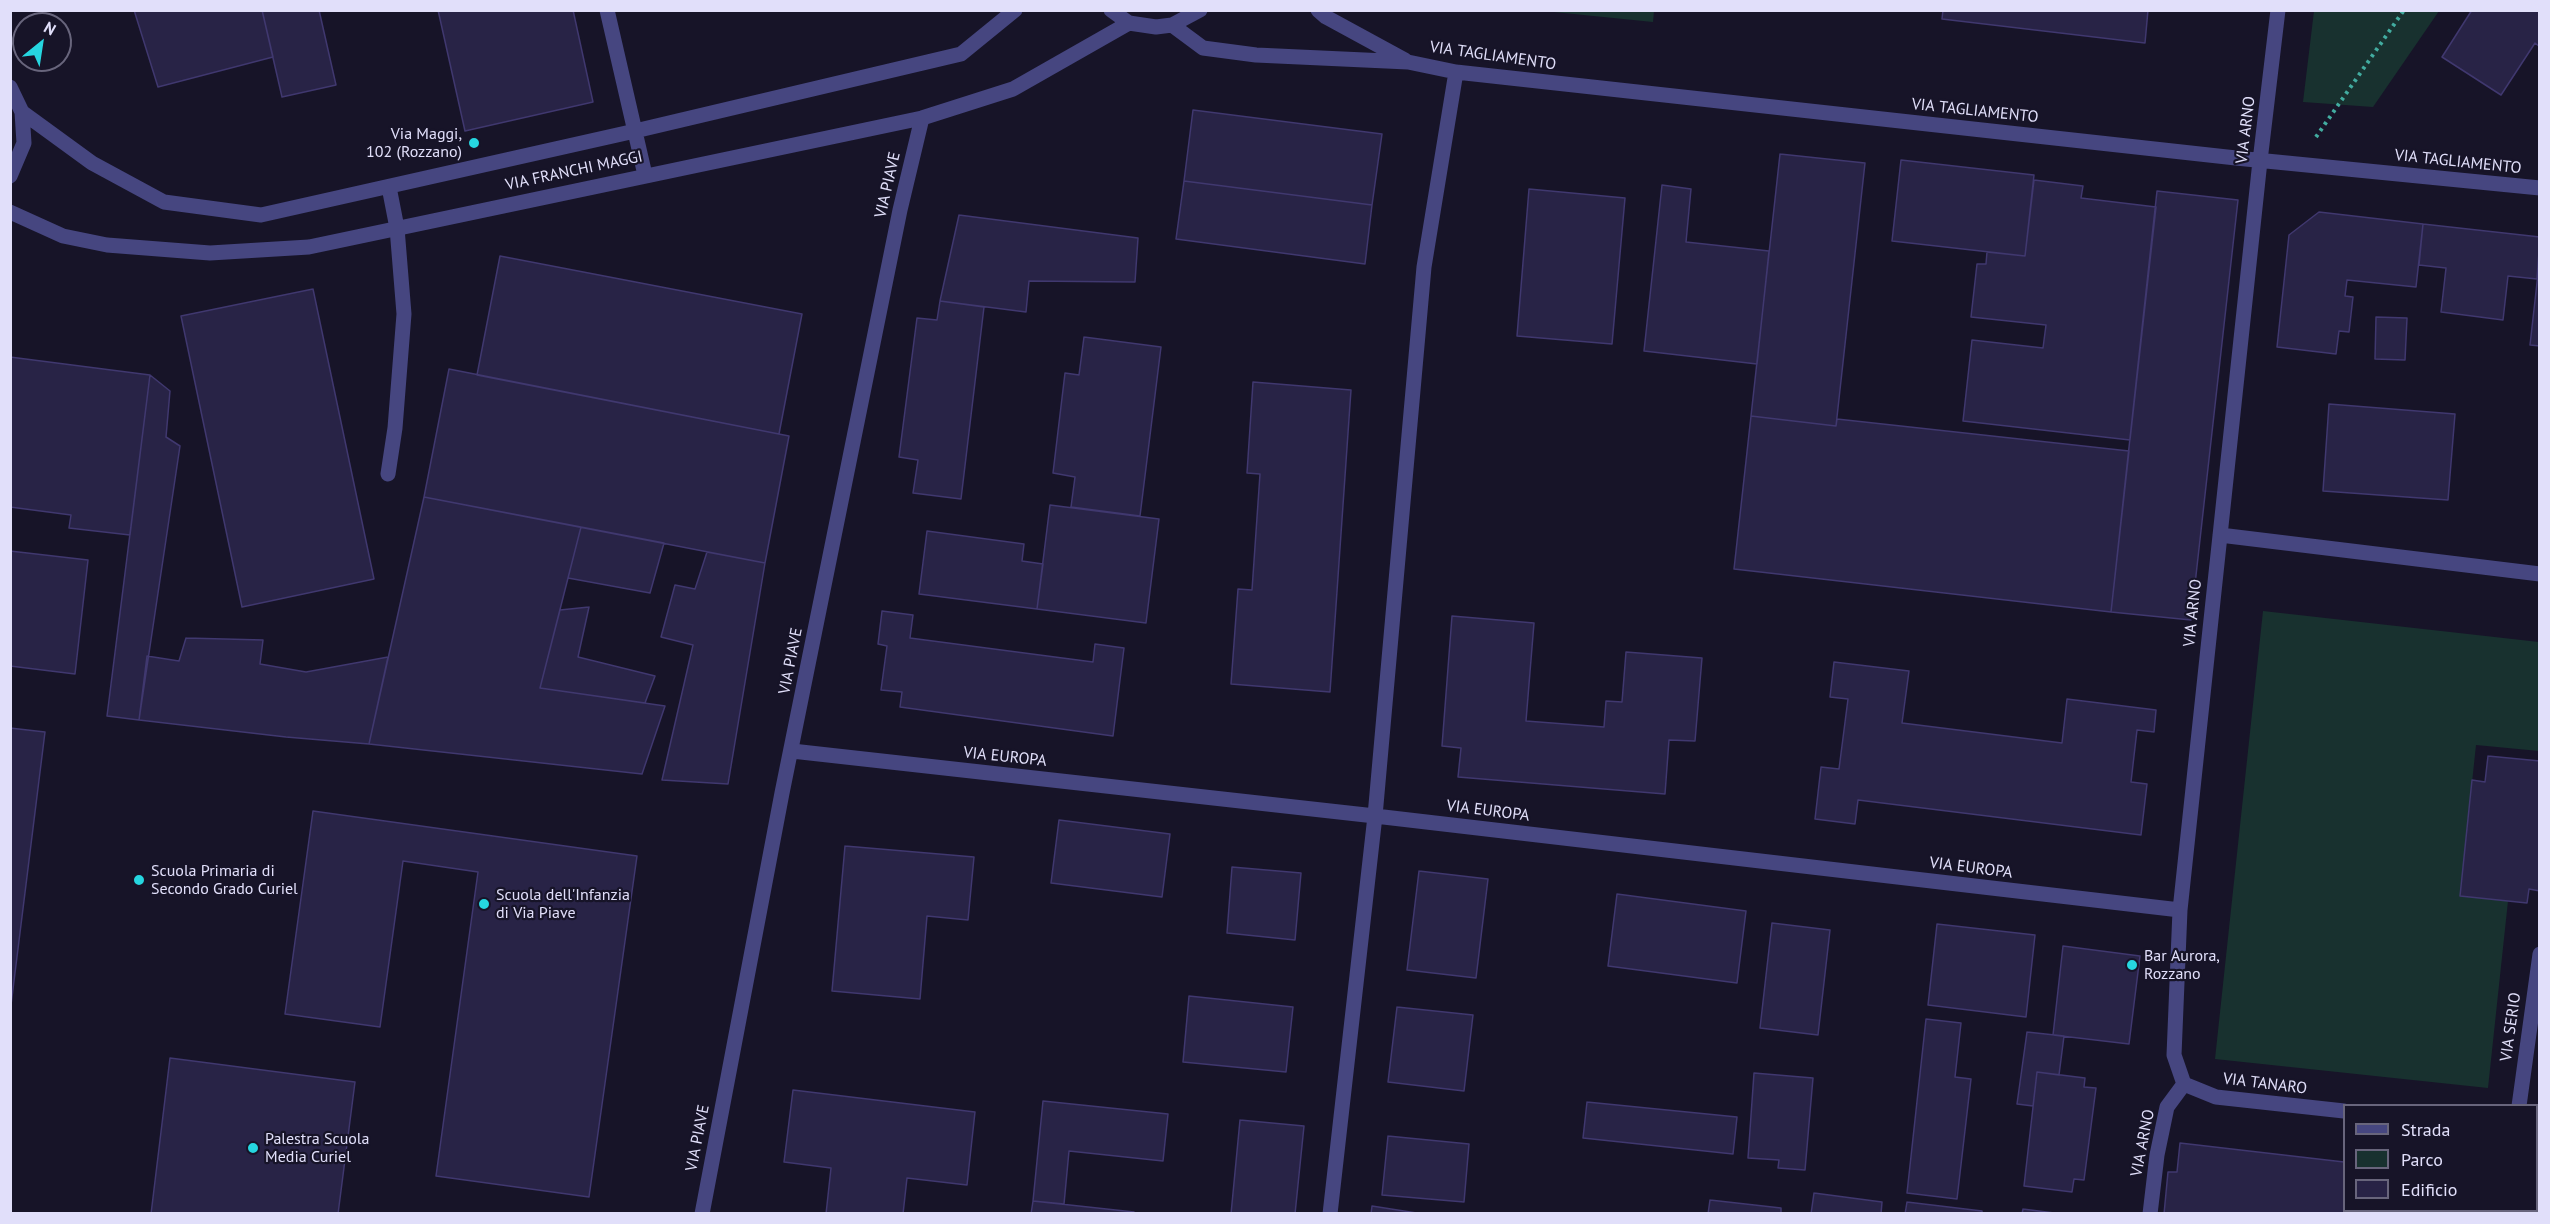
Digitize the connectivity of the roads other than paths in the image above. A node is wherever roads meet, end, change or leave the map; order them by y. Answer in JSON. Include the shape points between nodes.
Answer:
{"nodes":[{"id":1,"x":608,"y":10,"type":"edge"},
{"id":2,"x":1015,"y":10,"type":"edge"},
{"id":3,"x":1111,"y":10,"type":"edge"},
{"id":4,"x":1200,"y":10,"type":"edge"},
{"id":5,"x":1318,"y":10,"type":"edge"},
{"id":6,"x":2278,"y":10,"type":"edge"},
{"id":7,"x":1129,"y":23,"type":"junction"},
{"id":8,"x":1172,"y":25,"type":"junction"},
{"id":9,"x":1408,"y":62,"type":"junction"},
{"id":10,"x":1456,"y":72,"type":"junction"},
{"id":11,"x":10,"y":87,"type":"edge"},
{"id":12,"x":22,"y":112,"type":"junction"},
{"id":13,"x":922,"y":118,"type":"junction"},
{"id":14,"x":635,"y":131,"type":"junction"},
{"id":15,"x":2260,"y":160,"type":"junction"},
{"id":16,"x":645,"y":175,"type":"junction"},
{"id":17,"x":10,"y":176,"type":"edge"},
{"id":18,"x":389,"y":187,"type":"junction"},
{"id":19,"x":2540,"y":188,"type":"edge"},
{"id":20,"x":10,"y":212,"type":"edge"},
{"id":21,"x":397,"y":228,"type":"junction"},
{"id":22,"x":388,"y":474,"type":"dead end"},
{"id":23,"x":2220,"y":535,"type":"junction"},
{"id":24,"x":2540,"y":574,"type":"edge"},
{"id":25,"x":792,"y":751,"type":"junction"},
{"id":26,"x":1375,"y":816,"type":"junction"},
{"id":27,"x":2180,"y":910,"type":"junction"},
{"id":28,"x":2540,"y":954,"type":"edge"},
{"id":29,"x":2184,"y":1084,"type":"junction"},
{"id":30,"x":2519,"y":1104,"type":"edge"},
{"id":31,"x":2343,"y":1111,"type":"edge"},
{"id":32,"x":702,"y":1214,"type":"edge"},
{"id":33,"x":1330,"y":1214,"type":"edge"},
{"id":34,"x":2150,"y":1214,"type":"edge"}],
"edges":[{"from":1,"to":14,"type":"street"},
{"from":2,"to":14,"type":"street","name":"VIA FRANCHI MAGGI","via":[[961,54]]},
{"from":3,"to":7,"type":"street"},
{"from":4,"to":8,"type":"street"},
{"from":5,"to":9,"type":"street","name":"VIA TAGLIAMENTO"},
{"from":6,"to":15,"type":"street","name":"VIA ARNO"},
{"from":7,"to":8,"type":"street"},
{"from":7,"to":13,"type":"street","name":"VIA FRANCHI MAGGI","via":[[1013,89]]},
{"from":8,"to":9,"type":"street","name":"VIA TAGLIAMENTO","via":[[1203,48],[1256,55]]},
{"from":9,"to":10,"type":"street","name":"VIA TAGLIAMENTO"},
{"from":10,"to":15,"type":"street","name":"VIA TAGLIAMENTO"},
{"from":10,"to":26,"type":"street","via":[[1424,267]]},
{"from":11,"to":12,"type":"street"},
{"from":12,"to":17,"type":"street","via":[[24,142]]},
{"from":12,"to":18,"type":"street","name":"VIA FRANCHI MAGGI","via":[[92,164],[164,202],[261,215]]},
{"from":13,"to":16,"type":"street","name":"VIA FRANCHI MAGGI"},
{"from":13,"to":25,"type":"street","name":"VIA PIAVE","via":[[900,210]]},
{"from":14,"to":16,"type":"street"},
{"from":14,"to":18,"type":"street","name":"VIA FRANCHI MAGGI"},
{"from":15,"to":19,"type":"street","name":"VIA TAGLIAMENTO"},
{"from":15,"to":23,"type":"street","name":"VIA ARNO"},
{"from":16,"to":21,"type":"street","name":"VIA FRANCHI MAGGI"},
{"from":18,"to":21,"type":"street"},
{"from":20,"to":21,"type":"street","name":"VIA FRANCHI MAGGI","via":[[63,236],[96,243],[210,253],[309,247]]},
{"from":21,"to":22,"type":"street","via":[[404,314]]},
{"from":23,"to":24,"type":"street"},
{"from":23,"to":27,"type":"street","name":"VIA ARNO"},
{"from":25,"to":26,"type":"street","name":"VIA EUROPA"},
{"from":25,"to":32,"type":"street","name":"VIA PIAVE"},
{"from":26,"to":27,"type":"street","name":"VIA EUROPA"},
{"from":26,"to":33,"type":"street"},
{"from":27,"to":29,"type":"street","name":"VIA ARNO","via":[[2174,1055]]},
{"from":28,"to":30,"type":"street","name":"VIA SERIO"},
{"from":29,"to":31,"type":"street","name":"VIA TANARO","via":[[2216,1097]]},
{"from":29,"to":34,"type":"street","name":"VIA ARNO","via":[[2167,1107]]}]}
